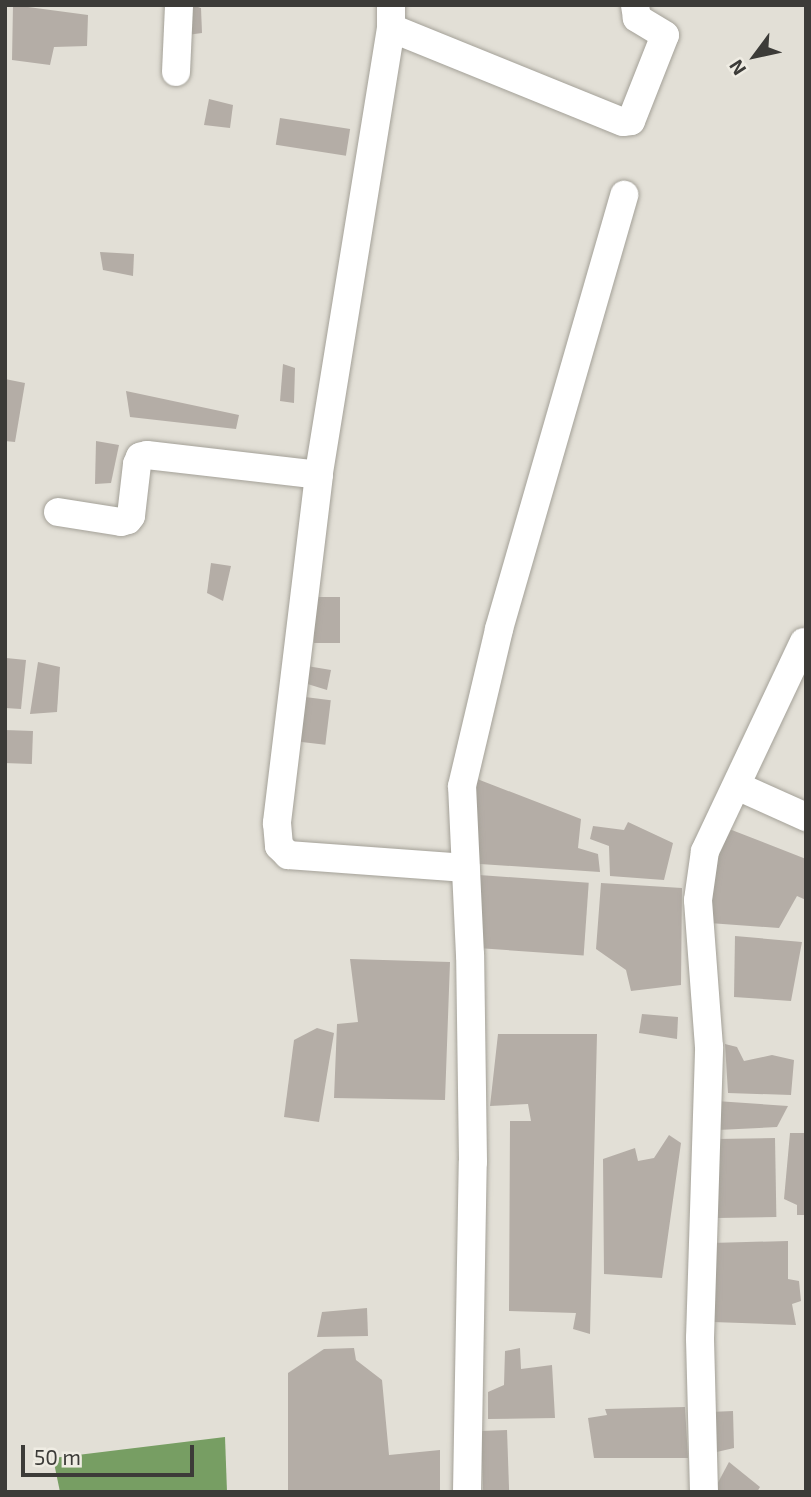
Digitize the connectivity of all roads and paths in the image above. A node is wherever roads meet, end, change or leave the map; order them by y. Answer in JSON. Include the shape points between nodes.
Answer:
{"nodes":[{"id":1,"x":179,"y":5,"type":"edge"},
{"id":2,"x":635,"y":5,"type":"edge"},
{"id":3,"x":391,"y":17,"type":"edge"},
{"id":4,"x":176,"y":72,"type":"dead end"},
{"id":5,"x":624,"y":195,"type":"dead end"},
{"id":6,"x":319,"y":475,"type":"junction"},
{"id":7,"x":58,"y":512,"type":"dead end"},
{"id":8,"x":804,"y":642,"type":"edge"},
{"id":9,"x":737,"y":786,"type":"junction"},
{"id":10,"x":806,"y":817,"type":"edge"},
{"id":11,"x":466,"y":868,"type":"junction"},
{"id":12,"x":467,"y":1492,"type":"edge"},
{"id":13,"x":704,"y":1492,"type":"edge"}],
"edges":[{"from":1,"to":4,"type":"street"},
{"from":2,"to":3,"type":"street","via":[[637,18],[666,35],[631,121],[623,122]]},
{"from":3,"to":6,"type":"street"},
{"from":5,"to":11,"type":"street","via":[[499,629],[462,786]]},
{"from":6,"to":7,"type":"street","via":[[147,455],[137,464],[128,520]]},
{"from":6,"to":11,"type":"street","via":[[288,709],[277,823],[279,846],[288,855]]},
{"from":8,"to":9,"type":"street"},
{"from":9,"to":10,"type":"street"},
{"from":9,"to":13,"type":"street","via":[[705,851],[698,900],[709,1047],[701,1338]]},
{"from":11,"to":12,"type":"street","via":[[473,1162]]}]}
